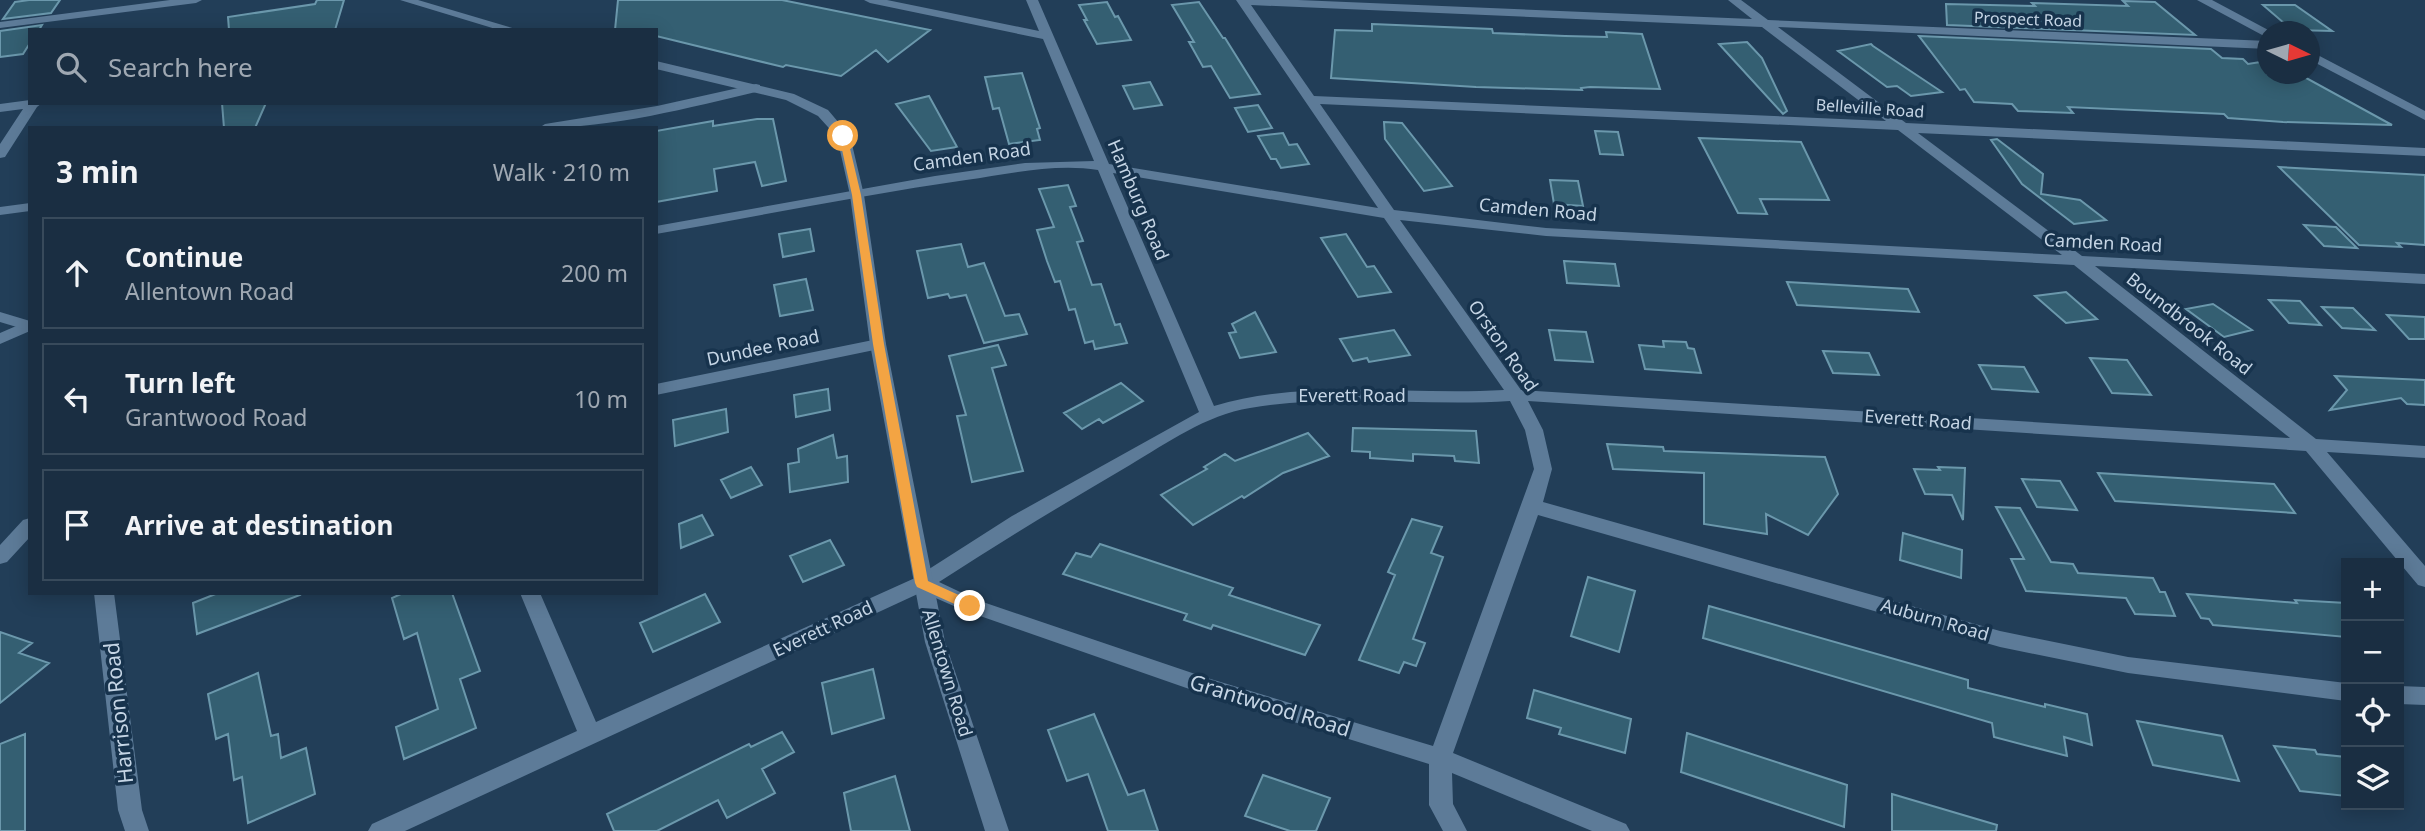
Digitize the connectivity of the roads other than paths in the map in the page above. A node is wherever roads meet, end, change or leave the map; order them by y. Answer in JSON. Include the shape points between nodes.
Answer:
{"nodes":[{"id":1,"x":100,"y":0,"type":"edge"},
{"id":2,"x":195,"y":0,"type":"edge"},
{"id":3,"x":406,"y":0,"type":"edge"},
{"id":4,"x":870,"y":0,"type":"edge"},
{"id":5,"x":1032,"y":0,"type":"edge"},
{"id":6,"x":1734,"y":0,"type":"edge"},
{"id":7,"x":2203,"y":0,"type":"edge"},
{"id":8,"x":1242,"y":1,"type":"edge"},
{"id":9,"x":91,"y":13,"type":"junction"},
{"id":10,"x":1765,"y":23,"type":"junction"},
{"id":11,"x":0,"y":25,"type":"edge"},
{"id":12,"x":81,"y":28,"type":"edge"},
{"id":13,"x":506,"y":28,"type":"edge"},
{"id":14,"x":2257,"y":29,"type":"edge"},
{"id":15,"x":1047,"y":36,"type":"junction"},
{"id":16,"x":2257,"y":45,"type":"edge"},
{"id":17,"x":2320,"y":61,"type":"edge"},
{"id":18,"x":658,"y":65,"type":"edge"},
{"id":19,"x":756,"y":89,"type":"junction"},
{"id":20,"x":1312,"y":100,"type":"junction"},
{"id":21,"x":28,"y":104,"type":"edge"},
{"id":22,"x":33,"y":105,"type":"edge"},
{"id":23,"x":0,"y":108,"type":"edge"},
{"id":24,"x":2425,"y":116,"type":"edge"},
{"id":25,"x":557,"y":126,"type":"edge"},
{"id":26,"x":1901,"y":127,"type":"junction"},
{"id":27,"x":2425,"y":152,"type":"edge"},
{"id":28,"x":0,"y":154,"type":"edge"},
{"id":29,"x":1102,"y":166,"type":"junction"},
{"id":30,"x":857,"y":195,"type":"junction"},
{"id":31,"x":28,"y":207,"type":"edge"},
{"id":32,"x":0,"y":211,"type":"edge"},
{"id":33,"x":1388,"y":214,"type":"junction"},
{"id":34,"x":658,"y":230,"type":"edge"},
{"id":35,"x":2079,"y":261,"type":"junction"},
{"id":36,"x":2425,"y":279,"type":"edge"},
{"id":37,"x":0,"y":317,"type":"edge"},
{"id":38,"x":28,"y":325,"type":"edge"},
{"id":39,"x":28,"y":325,"type":"edge"},
{"id":40,"x":0,"y":339,"type":"edge"},
{"id":41,"x":878,"y":344,"type":"junction"},
{"id":42,"x":658,"y":390,"type":"edge"},
{"id":43,"x":1516,"y":394,"type":"junction"},
{"id":44,"x":1209,"y":414,"type":"junction"},
{"id":45,"x":2310,"y":444,"type":"junction"},
{"id":46,"x":2425,"y":452,"type":"edge"},
{"id":47,"x":1532,"y":506,"type":"junction"},
{"id":48,"x":28,"y":527,"type":"edge"},
{"id":49,"x":0,"y":557,"type":"edge"},
{"id":50,"x":2425,"y":580,"type":"edge"},
{"id":51,"x":922,"y":583,"type":"junction"},
{"id":52,"x":104,"y":595,"type":"edge"},
{"id":53,"x":531,"y":595,"type":"edge"},
{"id":54,"x":2341,"y":691,"type":"edge"},
{"id":55,"x":2404,"y":695,"type":"edge"},
{"id":56,"x":2425,"y":696,"type":"edge"},
{"id":57,"x":590,"y":735,"type":"junction"},
{"id":58,"x":1440,"y":758,"type":"junction"},
{"id":59,"x":137,"y":831,"type":"edge"},
{"id":60,"x":380,"y":831,"type":"edge"},
{"id":61,"x":997,"y":831,"type":"edge"},
{"id":62,"x":1455,"y":831,"type":"edge"},
{"id":63,"x":1618,"y":831,"type":"edge"}],
"edges":[{"from":1,"to":9,"type":"street"},
{"from":2,"to":9,"type":"street"},
{"from":3,"to":13,"type":"street"},
{"from":4,"to":15,"type":"street"},
{"from":5,"to":15,"type":"street","name":"Hamburg Road"},
{"from":6,"to":10,"type":"street","name":"Boundbrook Road"},
{"from":7,"to":14,"type":"street"},
{"from":8,"to":10,"type":"street","name":"Prospect Road"},
{"from":8,"to":20,"type":"street","name":"Orston Road"},
{"from":9,"to":11,"type":"street"},
{"from":9,"to":12,"type":"street"},
{"from":10,"to":16,"type":"street","name":"Prospect Road"},
{"from":10,"to":26,"type":"street","name":"Boundbrook Road"},
{"from":15,"to":29,"type":"street","name":"Hamburg Road"},
{"from":17,"to":24,"type":"street"},
{"from":18,"to":19,"type":"street","name":"Allentown Road"},
{"from":19,"to":25,"type":"street"},
{"from":19,"to":30,"type":"street","name":"Allentown Road","via":[[808,104],[835,124],[843,136]]},
{"from":20,"to":26,"type":"street","name":"Belleville Road"},
{"from":20,"to":33,"type":"street","name":"Orston Road"},
{"from":21,"to":23,"type":"street"},
{"from":22,"to":28,"type":"street"},
{"from":26,"to":27,"type":"street","name":"Belleville Road"},
{"from":26,"to":35,"type":"street","name":"Boundbrook Road"},
{"from":29,"to":30,"type":"street","name":"Camden Road","via":[[1025,167]]},
{"from":29,"to":33,"type":"street","name":"Camden Road"},
{"from":29,"to":44,"type":"street","name":"Hamburg Road"},
{"from":30,"to":34,"type":"street","name":"Camden Road"},
{"from":30,"to":41,"type":"street","name":"Allentown Road"},
{"from":31,"to":32,"type":"street"},
{"from":33,"to":35,"type":"street","name":"Camden Road","via":[[1546,232]]},
{"from":33,"to":43,"type":"street","name":"Orston Road"},
{"from":35,"to":36,"type":"street","name":"Camden Road"},
{"from":35,"to":45,"type":"street","name":"Boundbrook Road"},
{"from":37,"to":38,"type":"street"},
{"from":39,"to":40,"type":"street"},
{"from":41,"to":42,"type":"street","name":"Dundee Road"},
{"from":41,"to":51,"type":"street","name":"Allentown Road"},
{"from":43,"to":44,"type":"street","name":"Everett Road","via":[[1279,397]]},
{"from":43,"to":45,"type":"street","name":"Everett Road"},
{"from":43,"to":47,"type":"street","name":"Orston Road","via":[[1534,430],[1543,469]]},
{"from":44,"to":51,"type":"street","name":"Everett Road","via":[[1020,521]]},
{"from":45,"to":46,"type":"street","name":"Everett Road"},
{"from":45,"to":50,"type":"street","name":"Boundbrook Road"},
{"from":47,"to":54,"type":"street","name":"Auburn Road","via":[[2000,639],[2128,666]]},
{"from":47,"to":58,"type":"street","name":"Orston Road"},
{"from":48,"to":49,"type":"street"},
{"from":51,"to":57,"type":"street","name":"Everett Road"},
{"from":51,"to":58,"type":"street","name":"Grantwood Road","via":[[970,606],[1203,685]]},
{"from":51,"to":61,"type":"street","name":"Allentown Road","via":[[935,642]]},
{"from":52,"to":59,"type":"street","name":"Harrison Road","via":[[130,810]]},
{"from":53,"to":57,"type":"street"},
{"from":55,"to":56,"type":"street"},
{"from":57,"to":60,"type":"street","name":"Everett Road"},
{"from":58,"to":62,"type":"street","via":[[1441,805]]},
{"from":58,"to":63,"type":"street","name":"Grantwood Road"}]}
